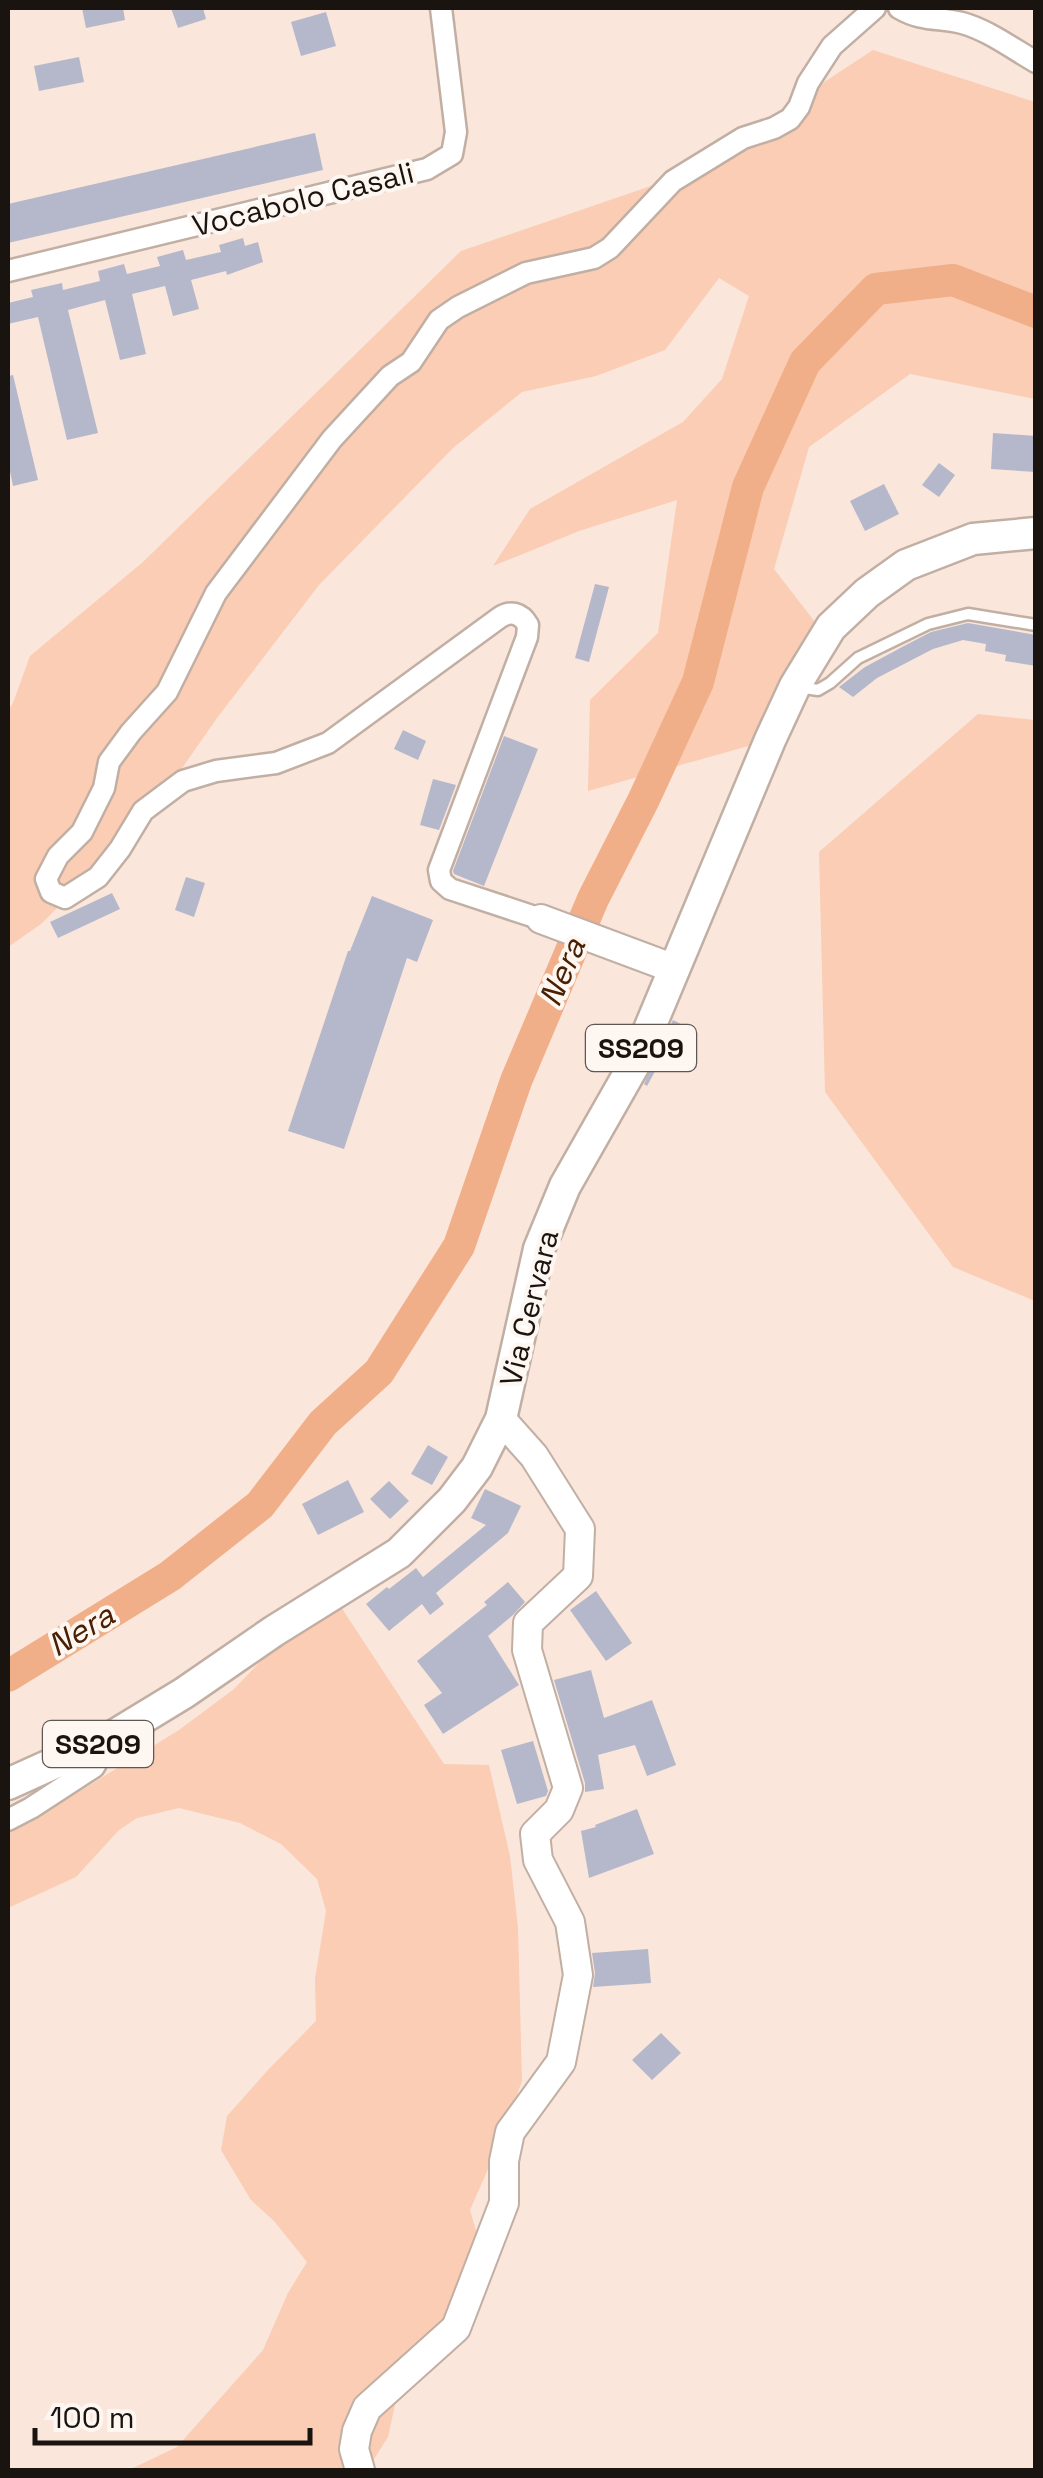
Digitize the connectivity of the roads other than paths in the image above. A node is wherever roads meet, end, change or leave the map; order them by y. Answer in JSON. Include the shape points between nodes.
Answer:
{"nodes":[{"id":1,"x":440,"y":8,"type":"edge"},
{"id":2,"x":875,"y":8,"type":"edge"},
{"id":3,"x":899,"y":8,"type":"edge"},
{"id":4,"x":1036,"y":62,"type":"edge"},
{"id":5,"x":8,"y":270,"type":"edge"},
{"id":6,"x":1036,"y":533,"type":"edge"},
{"id":7,"x":1036,"y":625,"type":"edge"},
{"id":8,"x":795,"y":686,"type":"junction"},
{"id":9,"x":540,"y":919,"type":"joint"},
{"id":10,"x":675,"y":969,"type":"junction"},
{"id":11,"x":501,"y":1419,"type":"junction"},
{"id":12,"x":110,"y":1738,"type":"junction"},
{"id":13,"x":8,"y":1784,"type":"edge"},
{"id":14,"x":8,"y":1820,"type":"edge"},
{"id":15,"x":360,"y":2470,"type":"edge"}],
"edges":[{"from":1,"to":5,"type":"street","name":"Vocabolo Casali","via":[[456,132],[452,154],[439,162]]},
{"from":2,"to":9,"type":"street","via":[[832,46],[790,119],[743,138],[674,181],[594,258],[526,273],[440,320],[411,362],[332,438],[216,593],[167,692],[109,762],[82,832],[46,879],[51,892],[65,898],[98,877],[143,811],[184,780],[276,763],[328,743],[509,612],[525,620],[527,637],[439,870],[450,888]]},
{"from":3,"to":4,"type":"street","via":[[962,23]]},
{"from":6,"to":8,"type":"main road","name":"Via Cervara","number":"SS209","via":[[973,539],[906,565],[832,627]]},
{"from":7,"to":8,"type":"lane","via":[[968,614],[928,624],[858,658],[818,690]]},
{"from":8,"to":10,"type":"main road","name":"Via Cervara","number":"SS209"},
{"from":9,"to":10,"type":"street"},
{"from":10,"to":11,"type":"main road","name":"Via Cervara","number":"SS209","via":[[539,1249]]},
{"from":11,"to":12,"type":"main road","name":"Via Cervara","number":"SS209","via":[[452,1500],[399,1553]]},
{"from":11,"to":15,"type":"street","via":[[534,1456],[580,1529],[578,1576],[528,1622],[527,1650],[568,1788],[559,1810],[535,1834],[538,1860],[570,1922],[578,1974],[562,2062],[510,2132],[504,2203],[456,2328],[368,2408],[354,2448]]},
{"from":12,"to":13,"type":"main road","name":"Via Cervara","number":"SS209"},
{"from":12,"to":14,"type":"street","via":[[94,1767]]}]}
